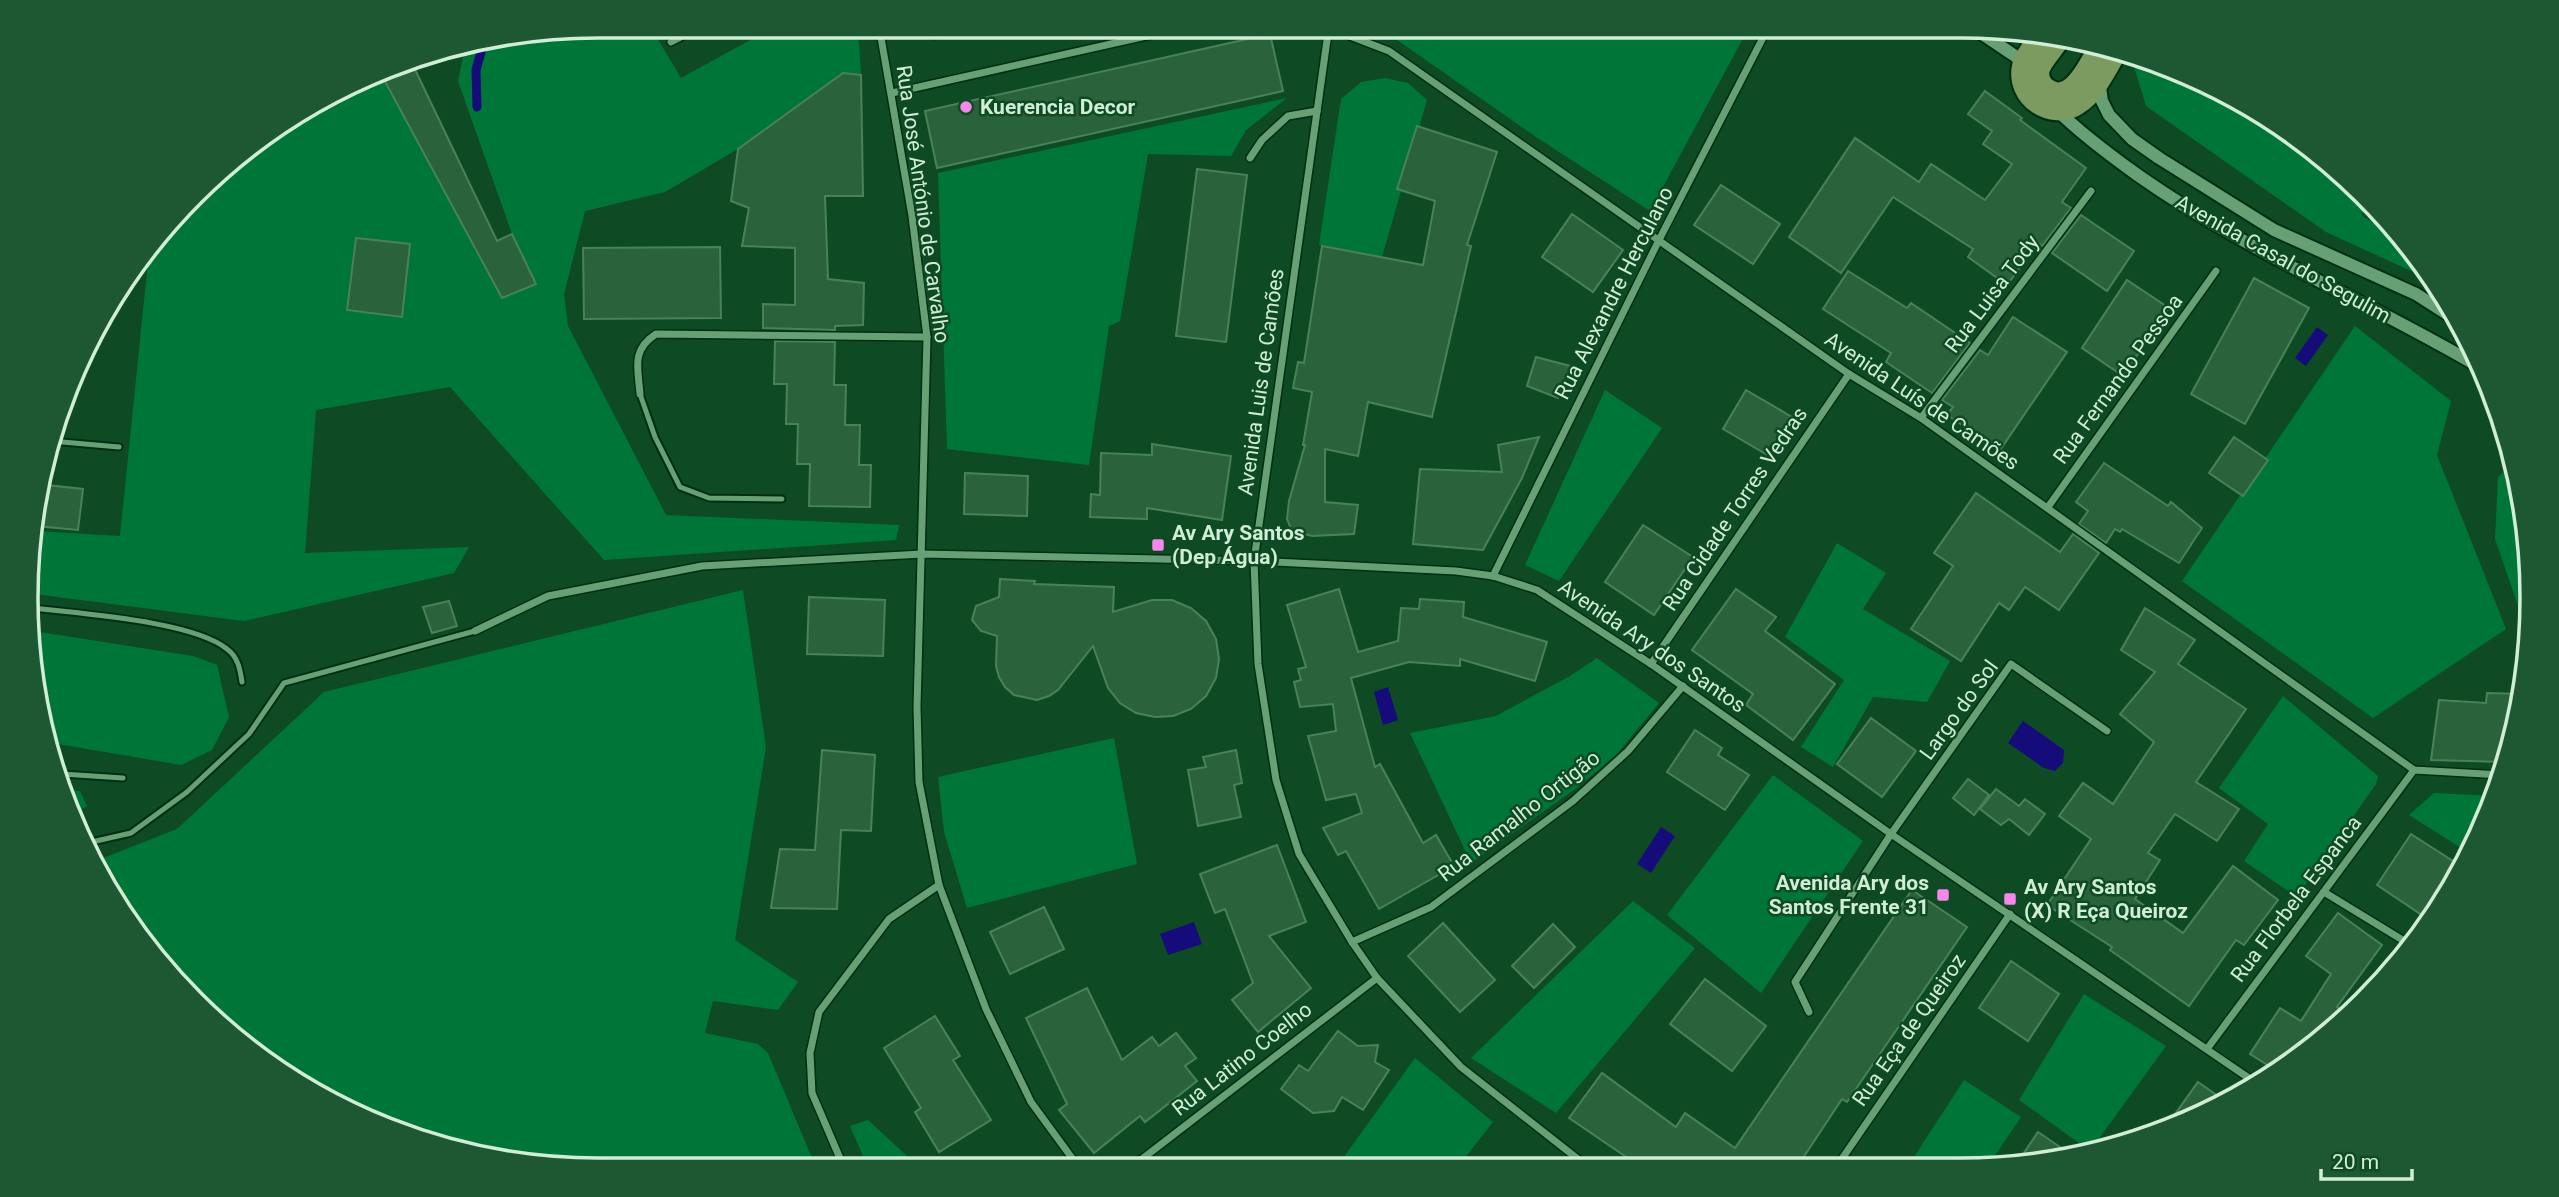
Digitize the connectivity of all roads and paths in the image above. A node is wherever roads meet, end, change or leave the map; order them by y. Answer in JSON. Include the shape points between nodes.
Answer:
{"nodes":[{"id":1,"x":679,"y":38,"type":"edge"},
{"id":2,"x":881,"y":38,"type":"edge"},
{"id":3,"x":1137,"y":38,"type":"edge"},
{"id":4,"x":1327,"y":38,"type":"edge"},
{"id":5,"x":1356,"y":38,"type":"edge"},
{"id":6,"x":1763,"y":38,"type":"edge"},
{"id":7,"x":1991,"y":40,"type":"edge"},
{"id":8,"x":671,"y":42,"type":"dead end"},
{"id":9,"x":2046,"y":45,"type":"edge"},
{"id":10,"x":2104,"y":57,"type":"edge"},
{"id":11,"x":2031,"y":67,"type":"junction"},
{"id":12,"x":892,"y":93,"type":"junction"},
{"id":13,"x":2049,"y":102,"type":"junction"},
{"id":14,"x":1317,"y":111,"type":"junction"},
{"id":15,"x":1250,"y":158,"type":"dead end"},
{"id":16,"x":2091,"y":191,"type":"dead end"},
{"id":17,"x":1659,"y":240,"type":"junction"},
{"id":18,"x":2216,"y":271,"type":"dead end"},
{"id":19,"x":2439,"y":309,"type":"edge"},
{"id":20,"x":927,"y":337,"type":"junction"},
{"id":21,"x":2467,"y":359,"type":"edge"},
{"id":22,"x":1849,"y":374,"type":"junction"},
{"id":23,"x":639,"y":394,"type":"joint"},
{"id":24,"x":1921,"y":418,"type":"junction"},
{"id":25,"x":61,"y":442,"type":"edge"},
{"id":26,"x":119,"y":447,"type":"dead end"},
{"id":27,"x":782,"y":499,"type":"dead end"},
{"id":28,"x":2048,"y":507,"type":"junction"},
{"id":29,"x":922,"y":554,"type":"junction"},
{"id":30,"x":1254,"y":561,"type":"junction"},
{"id":31,"x":1493,"y":576,"type":"junction"},
{"id":32,"x":39,"y":609,"type":"edge"},
{"id":33,"x":475,"y":631,"type":"joint"},
{"id":34,"x":1651,"y":664,"type":"junction"},
{"id":35,"x":242,"y":682,"type":"dead end"},
{"id":36,"x":1683,"y":686,"type":"junction"},
{"id":37,"x":2107,"y":731,"type":"dead end"},
{"id":38,"x":2414,"y":770,"type":"junction"},
{"id":39,"x":67,"y":774,"type":"edge"},
{"id":40,"x":2492,"y":774,"type":"edge"},
{"id":41,"x":123,"y":778,"type":"dead end"},
{"id":42,"x":1891,"y":834,"type":"junction"},
{"id":43,"x":94,"y":841,"type":"edge"},
{"id":44,"x":939,"y":885,"type":"junction"},
{"id":45,"x":2323,"y":892,"type":"junction"},
{"id":46,"x":2010,"y":914,"type":"junction"},
{"id":47,"x":2404,"y":941,"type":"edge"},
{"id":48,"x":1352,"y":942,"type":"junction"},
{"id":49,"x":1377,"y":978,"type":"junction"},
{"id":50,"x":1809,"y":1012,"type":"dead end"},
{"id":51,"x":2207,"y":1049,"type":"junction"},
{"id":52,"x":2249,"y":1078,"type":"edge"},
{"id":53,"x":840,"y":1158,"type":"edge"},
{"id":54,"x":1072,"y":1158,"type":"edge"},
{"id":55,"x":1143,"y":1158,"type":"edge"},
{"id":56,"x":1577,"y":1158,"type":"edge"},
{"id":57,"x":1843,"y":1158,"type":"edge"}],
"edges":[{"from":1,"to":8,"type":"street"},
{"from":2,"to":12,"type":"street","name":"Rua José António de Carvalho"},
{"from":3,"to":12,"type":"street"},
{"from":4,"to":14,"type":"street","name":"Avenida Luis de Camões"},
{"from":5,"to":17,"type":"street","name":"Avenida Luís de Camões","via":[[1389,51]]},
{"from":6,"to":17,"type":"street","name":"Rua Alexandre Herculano"},
{"from":7,"to":11,"type":"street"},
{"from":9,"to":11,"type":"main road"},
{"from":10,"to":13,"type":"main road","via":[[2073,98]]},
{"from":10,"to":19,"type":"street","name":"Avenida Casal do Segulim","via":[[2100,91],[2109,115],[2132,139],[2274,230]]},
{"from":11,"to":13,"type":"main road","name":"Avenida Casal do Segulim","via":[[2038,93]]},
{"from":12,"to":20,"type":"street","name":"Rua José António de Carvalho"},
{"from":13,"to":21,"type":"street","name":"Avenida Casal do Segulim","via":[[2116,159],[2237,239]]},
{"from":14,"to":15,"type":"street","via":[[1288,116]]},
{"from":14,"to":30,"type":"street","name":"Avenida Luis de Camões"},
{"from":16,"to":24,"type":"street","name":"Rua Luisa Tody"},
{"from":17,"to":22,"type":"street","name":"Avenida Luís de Camões"},
{"from":17,"to":31,"type":"street","name":"Rua Alexandre Herculano"},
{"from":18,"to":28,"type":"street","name":"Rua Fernando Pessoa"},
{"from":20,"to":23,"type":"street","via":[[656,334],[643,343],[637,359]]},
{"from":20,"to":29,"type":"street","name":"Rua José António de Carvalho"},
{"from":22,"to":24,"type":"street","name":"Avenida Luís de Camões"},
{"from":22,"to":34,"type":"street","name":"Rua Cidade Torres Vedras"},
{"from":23,"to":27,"type":"lane","via":[[680,487],[709,498]]},
{"from":24,"to":28,"type":"street","name":"Avenida Luís de Camões"},
{"from":25,"to":26,"type":"lane"},
{"from":28,"to":38,"type":"street","name":"Avenida Luís de Camões"},
{"from":29,"to":30,"type":"street","name":"Avenida Ary dos Santos"},
{"from":29,"to":33,"type":"street","name":"Avenida Ary dos Santos","via":[[702,566],[548,596]]},
{"from":29,"to":44,"type":"street","name":"Rua José António de Carvalho","via":[[919,782]]},
{"from":30,"to":31,"type":"street","name":"Avenida Ary dos Santos"},
{"from":30,"to":48,"type":"street","name":"Avenida Luis de Camões","via":[[1258,664],[1276,780],[1299,854]]},
{"from":31,"to":34,"type":"street","name":"Avenida Ary dos Santos","via":[[1537,590]]},
{"from":32,"to":35,"type":"lane","via":[[194,632],[228,649],[240,665]]},
{"from":33,"to":43,"type":"lane","via":[[284,683],[249,734],[187,792],[131,833]]},
{"from":34,"to":36,"type":"street","name":"Avenida Ary dos Santos"},
{"from":36,"to":42,"type":"street","name":"Avenida Ary dos Santos"},
{"from":36,"to":48,"type":"street","name":"Rua Ramalho Ortigão","via":[[1628,751],[1573,801],[1431,907]]},
{"from":37,"to":42,"type":"street","name":"Largo do Sol","via":[[2011,664]]},
{"from":38,"to":40,"type":"street"},
{"from":38,"to":45,"type":"street","name":"Rua Florbela Espanca"},
{"from":39,"to":41,"type":"lane"},
{"from":42,"to":46,"type":"street","name":"Avenida Ary dos Santos"},
{"from":42,"to":50,"type":"street","via":[[1795,982]]},
{"from":44,"to":53,"type":"street","via":[[889,919],[819,1012],[810,1053],[812,1093]]},
{"from":44,"to":54,"type":"street","name":"Rua José António de Carvalho","via":[[986,1009],[1031,1102]]},
{"from":45,"to":47,"type":"street"},
{"from":45,"to":51,"type":"street","name":"Rua Florbela Espanca"},
{"from":46,"to":51,"type":"street","name":"Avenida Ary dos Santos"},
{"from":46,"to":57,"type":"street","name":"Rua Eça de Queiroz"},
{"from":48,"to":49,"type":"street","name":"Avenida Luis de Camões"},
{"from":49,"to":55,"type":"street","name":"Rua Latino Coelho"},
{"from":49,"to":56,"type":"street","name":"Avenida Luis de Camões","via":[[1461,1067]]},
{"from":51,"to":52,"type":"street","name":"Avenida Ary dos Santos"}]}
